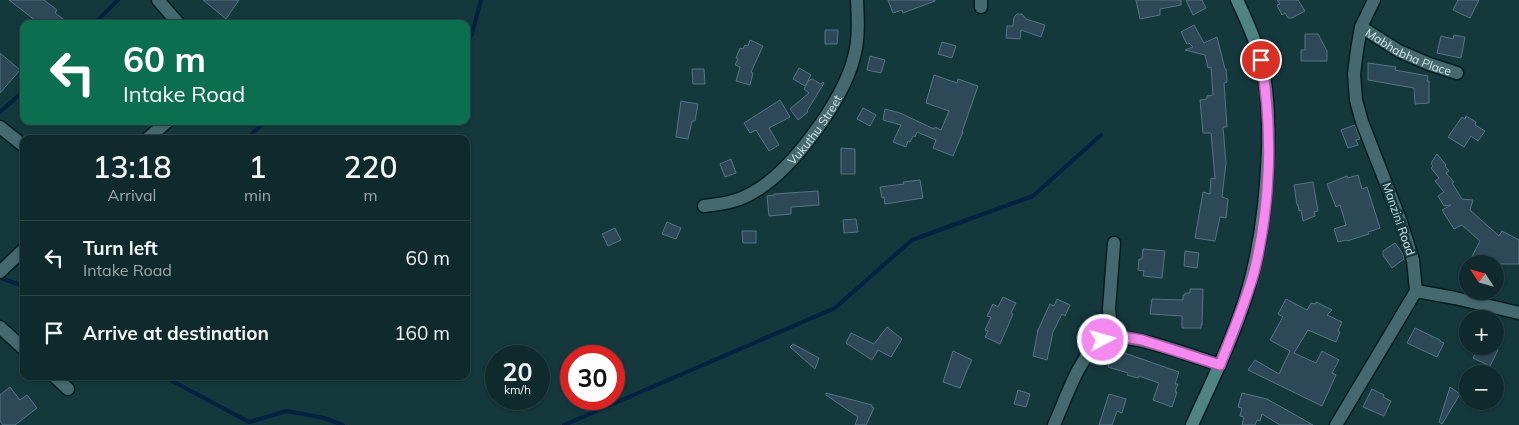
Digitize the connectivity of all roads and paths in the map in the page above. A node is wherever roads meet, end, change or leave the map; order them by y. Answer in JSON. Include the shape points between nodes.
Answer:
{"nodes":[{"id":1,"x":158,"y":0,"type":"edge"},
{"id":2,"x":857,"y":0,"type":"edge"},
{"id":3,"x":1237,"y":0,"type":"edge"},
{"id":4,"x":1374,"y":0,"type":"edge"},
{"id":5,"x":176,"y":20,"type":"edge"},
{"id":6,"x":1361,"y":28,"type":"junction"},
{"id":7,"x":1457,"y":73,"type":"dead end"},
{"id":8,"x":163,"y":125,"type":"edge"},
{"id":9,"x":0,"y":127,"type":"edge"},
{"id":10,"x":152,"y":135,"type":"edge"},
{"id":11,"x":20,"y":143,"type":"edge"},
{"id":12,"x":704,"y":206,"type":"dead end"},
{"id":13,"x":1114,"y":243,"type":"dead end"},
{"id":14,"x":20,"y":254,"type":"edge"},
{"id":15,"x":0,"y":272,"type":"edge"},
{"id":16,"x":1416,"y":291,"type":"junction"},
{"id":17,"x":1519,"y":313,"type":"edge"},
{"id":18,"x":0,"y":327,"type":"edge"},
{"id":19,"x":1112,"y":337,"type":"junction"},
{"id":20,"x":20,"y":345,"type":"edge"},
{"id":21,"x":1220,"y":365,"type":"junction"},
{"id":22,"x":58,"y":380,"type":"edge"},
{"id":23,"x":68,"y":389,"type":"dead end"},
{"id":24,"x":1195,"y":424,"type":"edge"},
{"id":25,"x":1054,"y":425,"type":"edge"},
{"id":26,"x":1336,"y":425,"type":"edge"}],
"edges":[{"from":1,"to":5,"type":"street"},
{"from":2,"to":12,"type":"street","name":"Vukuthu Street","via":[[858,23],[849,71],[830,109],[801,151],[784,169],[752,193],[730,202]]},
{"from":3,"to":21,"type":"street","via":[[1251,28],[1266,92],[1267,182],[1254,272]]},
{"from":4,"to":6,"type":"street","name":"Manzini Road"},
{"from":6,"to":7,"type":"street","name":"Mabhabha Place","via":[[1399,51]]},
{"from":6,"to":16,"type":"street","name":"Manzini Road","via":[[1354,74],[1356,100],[1413,260]]},
{"from":8,"to":10,"type":"street"},
{"from":9,"to":11,"type":"street"},
{"from":13,"to":19,"type":"street","via":[[1109,309]]},
{"from":14,"to":15,"type":"street"},
{"from":16,"to":17,"type":"street"},
{"from":16,"to":26,"type":"street"},
{"from":18,"to":20,"type":"street"},
{"from":19,"to":21,"type":"street","via":[[1142,340]]},
{"from":19,"to":25,"type":"street","via":[[1096,345],[1080,366]]},
{"from":21,"to":24,"type":"street"},
{"from":22,"to":23,"type":"street"}]}
